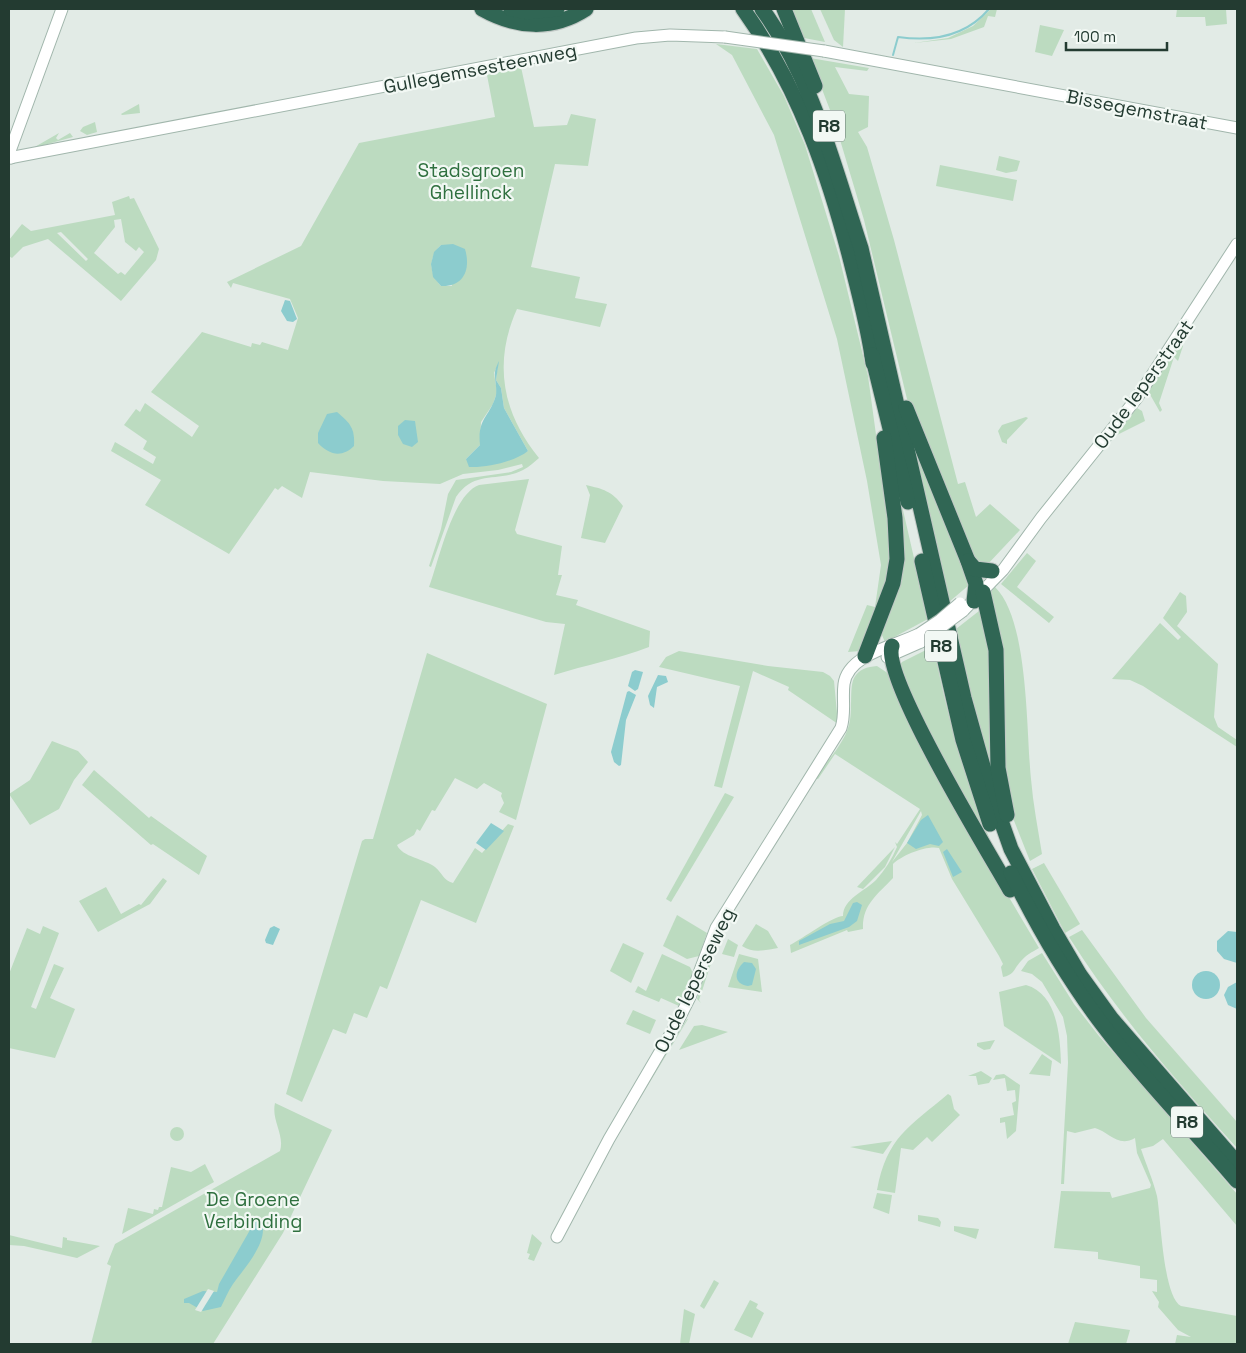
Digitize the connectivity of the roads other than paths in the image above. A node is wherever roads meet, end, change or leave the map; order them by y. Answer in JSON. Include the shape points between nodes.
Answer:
{"nodes":[{"id":1,"x":62,"y":9,"type":"edge"},
{"id":2,"x":482,"y":9,"type":"edge"},
{"id":3,"x":511,"y":9,"type":"edge"},
{"id":4,"x":557,"y":9,"type":"edge"},
{"id":5,"x":586,"y":9,"type":"edge"},
{"id":6,"x":743,"y":9,"type":"edge"},
{"id":7,"x":762,"y":9,"type":"edge"},
{"id":8,"x":784,"y":9,"type":"edge"},
{"id":9,"x":953,"y":74,"type":"joint"},
{"id":10,"x":1237,"y":128,"type":"edge"},
{"id":11,"x":10,"y":158,"type":"edge"},
{"id":12,"x":1237,"y":244,"type":"edge"},
{"id":13,"x":861,"y":248,"type":"junction"},
{"id":14,"x":882,"y":341,"type":"junction"},
{"id":15,"x":872,"y":355,"type":"junction"},
{"id":16,"x":968,"y":561,"type":"junction"},
{"id":17,"x":993,"y":574,"type":"junction"},
{"id":18,"x":971,"y":599,"type":"junction"},
{"id":19,"x":876,"y":629,"type":"junction"},
{"id":20,"x":890,"y":651,"type":"junction"},
{"id":21,"x":866,"y":656,"type":"junction"},
{"id":22,"x":851,"y":670,"type":"junction"},
{"id":23,"x":1026,"y":881,"type":"junction"},
{"id":24,"x":1038,"y":928,"type":"junction"},
{"id":25,"x":1237,"y":1163,"type":"edge"},
{"id":26,"x":1237,"y":1181,"type":"edge"},
{"id":27,"x":557,"y":1237,"type":"dead end"}],
"edges":[{"from":1,"to":11,"type":"street","via":[[10,150]]},
{"from":2,"to":5,"type":"highway","via":[[509,22],[537,25],[568,18]]},
{"from":3,"to":4,"type":"highway","via":[[541,12]]},
{"from":6,"to":15,"type":"highway","number":"R8","via":[[777,62],[815,145],[845,240]]},
{"from":7,"to":13,"type":"highway","number":"R8","via":[[794,61],[830,152]]},
{"from":8,"to":13,"type":"highway","number":"R8","via":[[837,150],[862,238]]},
{"from":9,"to":10,"type":"street","name":"Bissegemstraat"},
{"from":9,"to":11,"type":"street","name":"Gullegemsesteenweg","bridge":true,"via":[[725,37],[670,35],[636,38]]},
{"from":12,"to":17,"type":"street","name":"Oude Ieperstraat","via":[[1137,398]]},
{"from":13,"to":14,"type":"highway","number":"R8"},
{"from":14,"to":16,"type":"highway"},
{"from":14,"to":23,"type":"highway","number":"R8","via":[[975,742],[1001,824]]},
{"from":15,"to":19,"type":"highway","via":[[897,550],[893,583]]},
{"from":15,"to":24,"type":"highway","number":"R8","via":[[971,767],[991,828]]},
{"from":16,"to":17,"type":"highway","via":[[980,572]]},
{"from":16,"to":18,"type":"highway"},
{"from":17,"to":18,"type":"street"},
{"from":18,"to":20,"type":"street","bridge":true,"via":[[920,638]]},
{"from":18,"to":23,"type":"highway","via":[[990,619],[998,664],[998,768]]},
{"from":19,"to":20,"type":"highway","via":[[877,637]]},
{"from":19,"to":21,"type":"highway"},
{"from":20,"to":21,"type":"street"},
{"from":20,"to":22,"type":"street"},
{"from":20,"to":24,"type":"highway","via":[[919,729],[1025,915]]},
{"from":21,"to":22,"type":"street"},
{"from":22,"to":27,"type":"street","name":"Oude Ieperseweg","via":[[844,683],[841,728],[716,928],[678,1021],[609,1139]]},
{"from":23,"to":25,"type":"highway","number":"R8","via":[[1080,974],[1111,1018]]},
{"from":24,"to":26,"type":"highway","number":"R8","via":[[1105,1028]]}]}
